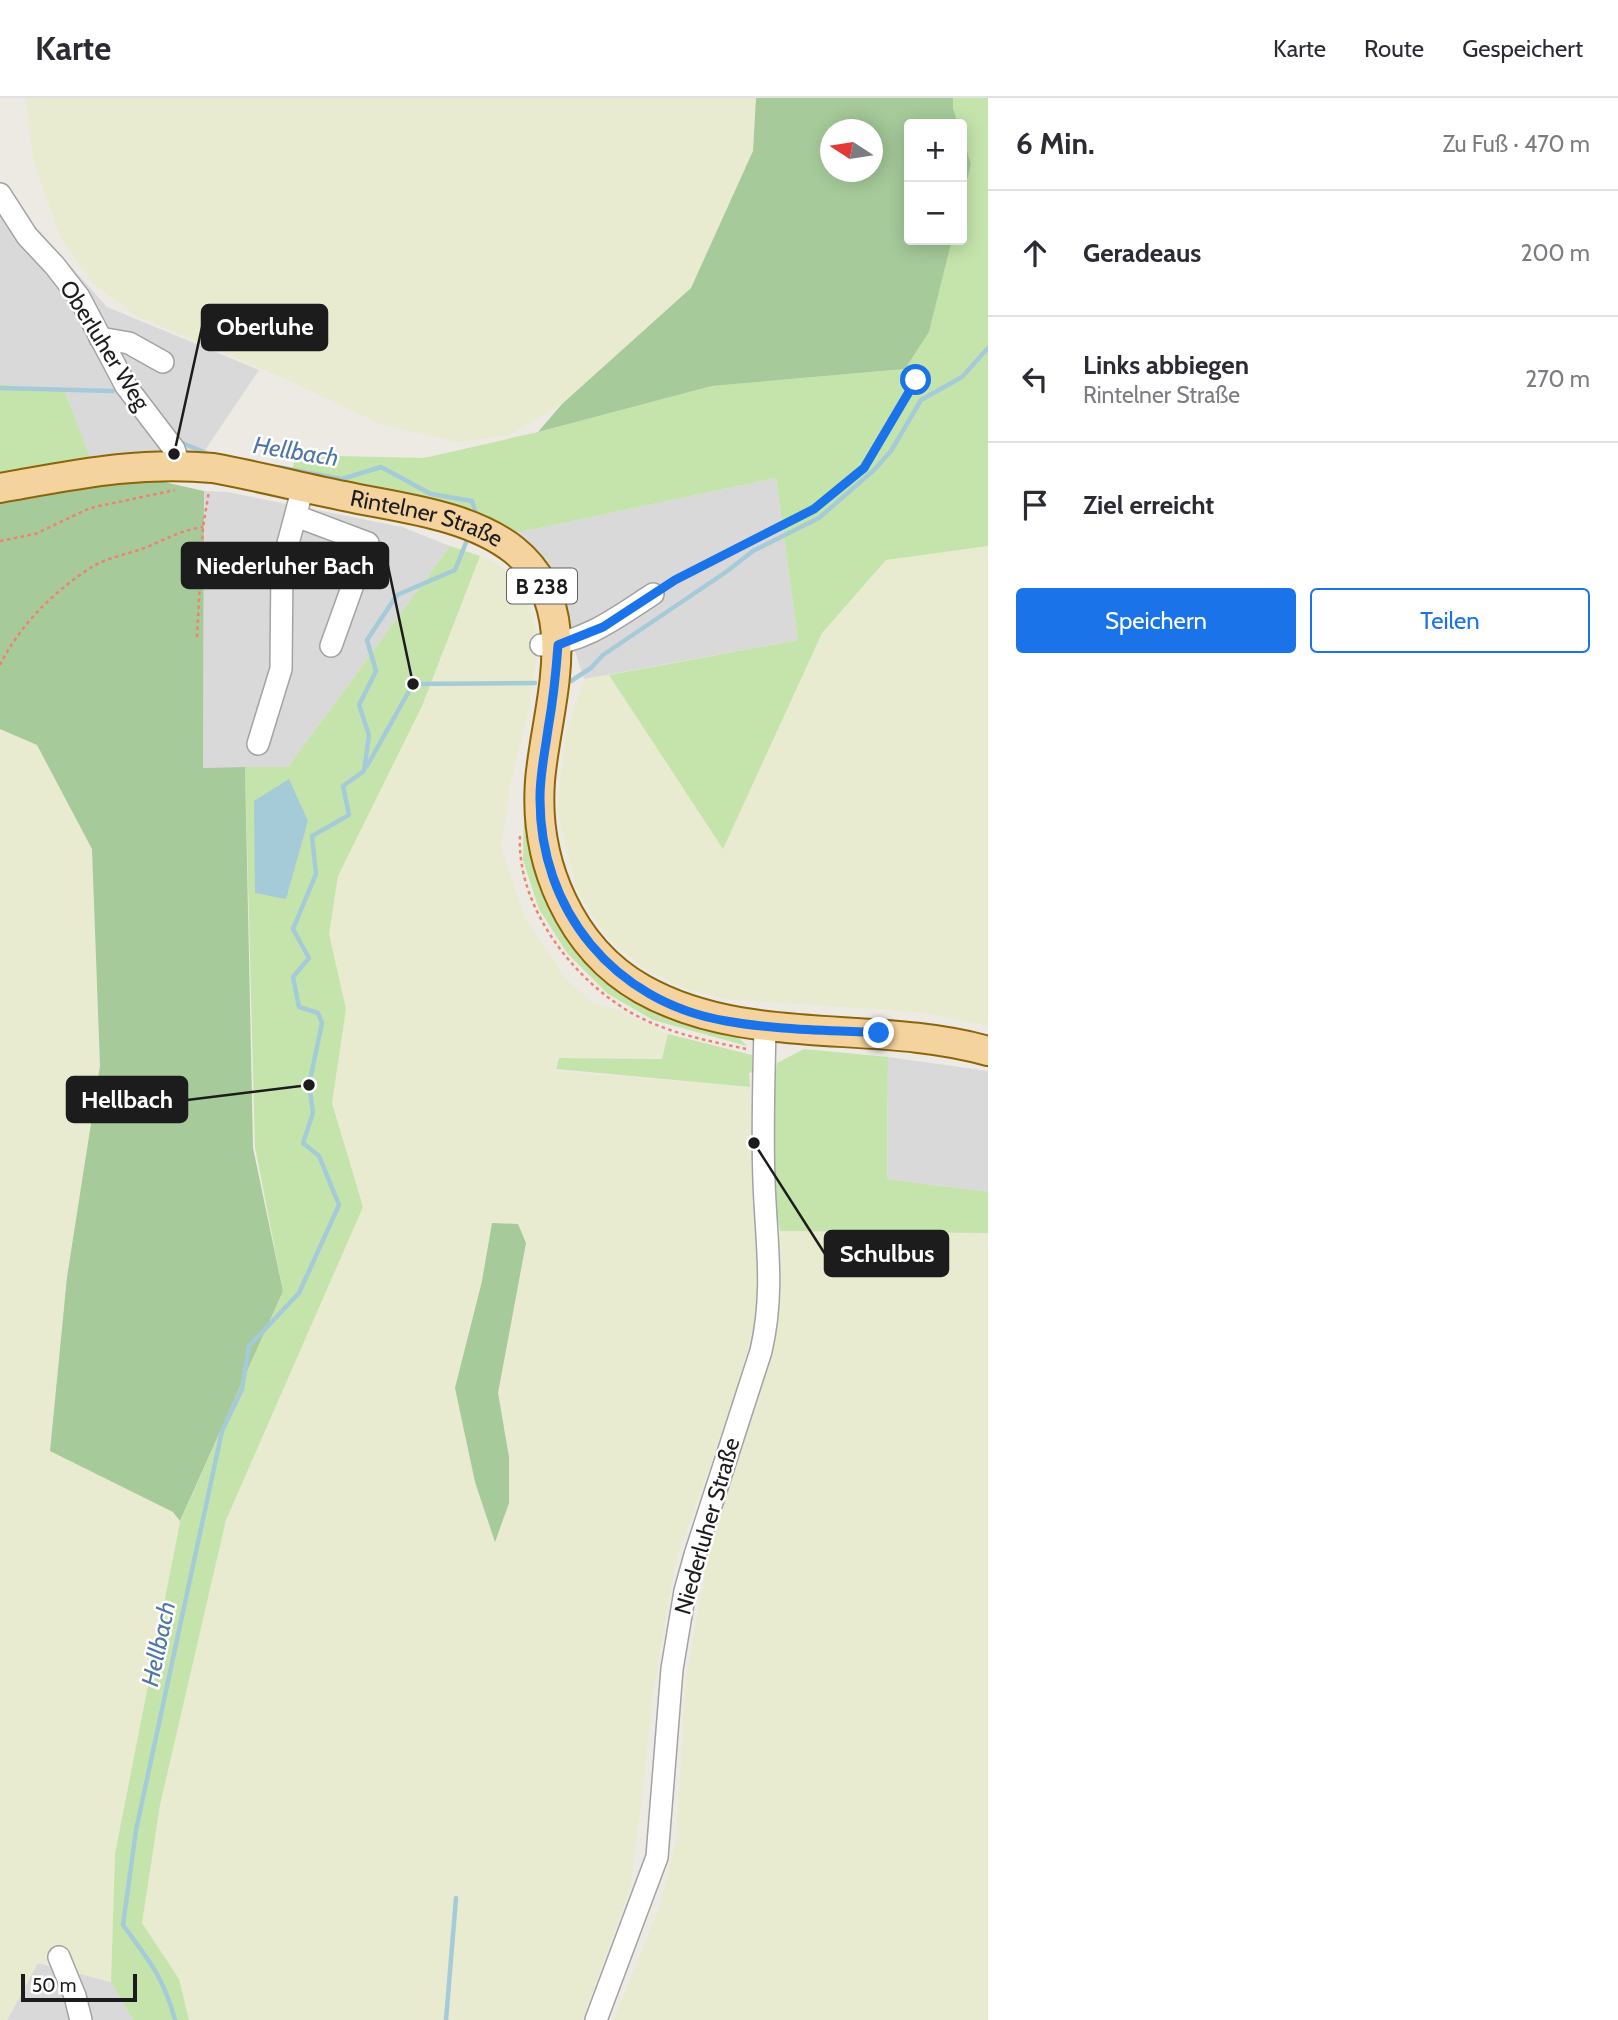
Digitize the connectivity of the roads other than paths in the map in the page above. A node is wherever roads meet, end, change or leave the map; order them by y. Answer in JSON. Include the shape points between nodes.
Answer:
{"nodes":[{"id":1,"x":0,"y":194,"type":"edge"},
{"id":2,"x":100,"y":338,"type":"junction"},
{"id":3,"x":163,"y":362,"type":"dead end"},
{"id":4,"x":181,"y":477,"type":"junction"},
{"id":5,"x":303,"y":487,"type":"junction"},
{"id":6,"x":0,"y":488,"type":"edge"},
{"id":7,"x":296,"y":516,"type":"junction"},
{"id":8,"x":653,"y":594,"type":"road end"},
{"id":9,"x":331,"y":646,"type":"dead end"},
{"id":10,"x":552,"y":652,"type":"junction"},
{"id":11,"x":258,"y":744,"type":"dead end"},
{"id":12,"x":765,"y":1026,"type":"junction"},
{"id":13,"x":988,"y":1051,"type":"edge"},
{"id":14,"x":60,"y":1956,"type":"dead end"},
{"id":15,"x":82,"y":2020,"type":"edge"},
{"id":16,"x":596,"y":2020,"type":"edge"}],
"edges":[{"from":1,"to":2,"type":"street","name":"Oberluher Weg","via":[[27,236],[79,297]]},
{"from":2,"to":3,"type":"street","via":[[129,343]]},
{"from":2,"to":4,"type":"street","name":"Oberluher Weg","via":[[125,386],[174,449]]},
{"from":4,"to":5,"type":"main road","name":"Rintelner Straße","number":"B 238","via":[[237,472]]},
{"from":4,"to":6,"type":"main road","name":"Rintelner Straße","number":"B 238","via":[[108,469]]},
{"from":5,"to":7,"type":"street"},
{"from":5,"to":10,"type":"main road","name":"Rintelner Straße","number":"B 238","via":[[415,511],[475,530],[513,550],[536,576],[552,610]]},
{"from":7,"to":9,"type":"street","via":[[368,543]]},
{"from":7,"to":11,"type":"street","via":[[282,566],[281,669]]},
{"from":8,"to":10,"type":"street","via":[[603,627]]},
{"from":10,"to":12,"type":"main road","name":"Rintelner Straße","number":"B 238","via":[[553,698],[540,779],[540,816],[555,884],[575,924],[612,968],[640,988],[700,1014]]},
{"from":12,"to":13,"type":"main road","name":"Rintelner Straße","number":"B 238","via":[[923,1037]]},
{"from":12,"to":16,"type":"street","name":"Niederluher Straße","via":[[762,1102],[768,1318],[685,1591],[672,1669],[657,1857]]},
{"from":14,"to":15,"type":"street"}]}
